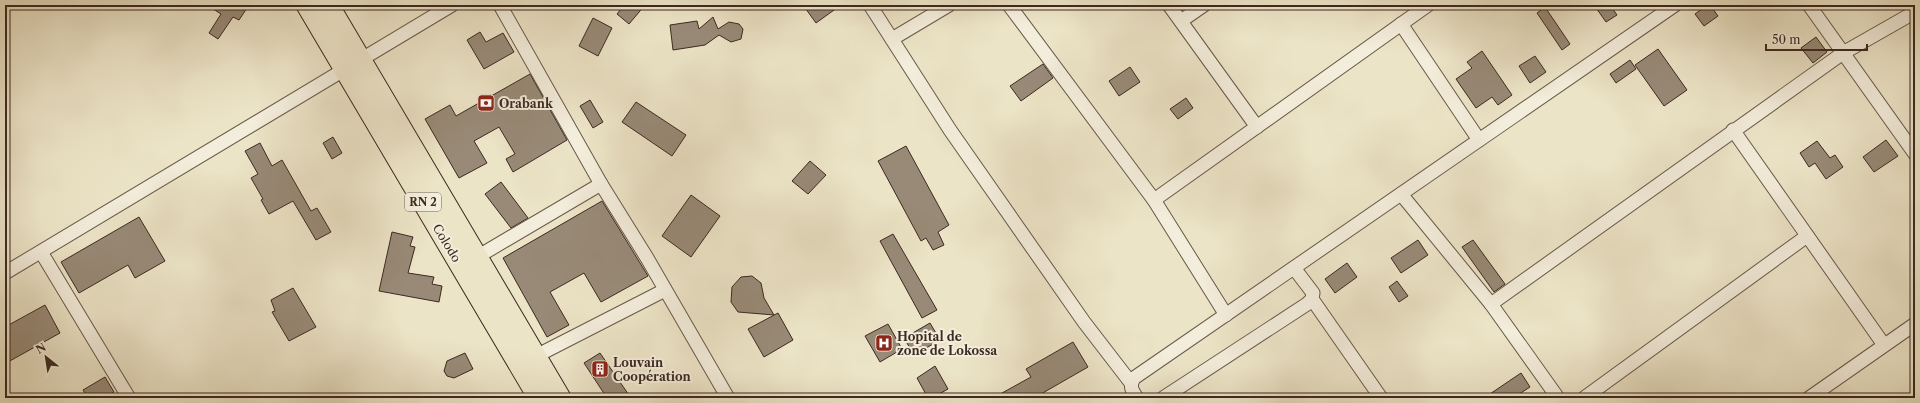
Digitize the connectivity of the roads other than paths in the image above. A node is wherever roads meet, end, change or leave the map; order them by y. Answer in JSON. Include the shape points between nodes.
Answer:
{"nodes":[{"id":1,"x":307,"y":5,"type":"edge"},
{"id":2,"x":328,"y":5,"type":"edge"},
{"id":3,"x":452,"y":5,"type":"edge"},
{"id":4,"x":500,"y":5,"type":"edge"},
{"id":5,"x":870,"y":5,"type":"edge"},
{"id":6,"x":949,"y":5,"type":"edge"},
{"id":7,"x":1008,"y":5,"type":"edge"},
{"id":8,"x":1169,"y":5,"type":"edge"},
{"id":9,"x":1204,"y":5,"type":"edge"},
{"id":10,"x":1428,"y":5,"type":"edge"},
{"id":11,"x":1676,"y":5,"type":"edge"},
{"id":12,"x":1809,"y":5,"type":"edge"},
{"id":13,"x":1915,"y":12,"type":"edge"},
{"id":14,"x":1180,"y":21,"type":"junction"},
{"id":15,"x":1400,"y":24,"type":"junction"},
{"id":16,"x":892,"y":39,"type":"junction"},
{"id":17,"x":1843,"y":53,"type":"junction"},
{"id":18,"x":352,"y":64,"type":"junction"},
{"id":19,"x":1258,"y":127,"type":"junction"},
{"id":20,"x":1733,"y":130,"type":"junction"},
{"id":21,"x":1479,"y":140,"type":"junction"},
{"id":22,"x":1915,"y":154,"type":"edge"},
{"id":23,"x":601,"y":184,"type":"junction"},
{"id":24,"x":1401,"y":194,"type":"junction"},
{"id":25,"x":1154,"y":200,"type":"junction"},
{"id":26,"x":1807,"y":236,"type":"junction"},
{"id":27,"x":40,"y":252,"type":"junction"},
{"id":28,"x":476,"y":257,"type":"junction"},
{"id":29,"x":1294,"y":268,"type":"junction"},
{"id":30,"x":5,"y":273,"type":"edge"},
{"id":31,"x":665,"y":290,"type":"junction"},
{"id":32,"x":1312,"y":299,"type":"junction"},
{"id":33,"x":1491,"y":304,"type":"junction"},
{"id":34,"x":1226,"y":315,"type":"junction"},
{"id":35,"x":1915,"y":324,"type":"edge"},
{"id":36,"x":1884,"y":345,"type":"junction"},
{"id":37,"x":536,"y":356,"type":"junction"},
{"id":38,"x":1131,"y":383,"type":"junction"},
{"id":39,"x":129,"y":398,"type":"edge"},
{"id":40,"x":539,"y":398,"type":"edge"},
{"id":41,"x":560,"y":398,"type":"edge"},
{"id":42,"x":728,"y":398,"type":"edge"},
{"id":43,"x":1137,"y":398,"type":"edge"},
{"id":44,"x":1163,"y":398,"type":"edge"},
{"id":45,"x":1381,"y":398,"type":"edge"},
{"id":46,"x":1558,"y":398,"type":"edge"},
{"id":47,"x":1584,"y":398,"type":"edge"},
{"id":48,"x":1810,"y":398,"type":"edge"}],
"edges":[{"from":1,"to":18,"type":"main road","name":"Colodo","number":"RN 2"},
{"from":2,"to":18,"type":"main road","name":"Colodo","number":"RN 2"},
{"from":3,"to":18,"type":"street"},
{"from":4,"to":23,"type":"street"},
{"from":5,"to":16,"type":"street"},
{"from":6,"to":16,"type":"street"},
{"from":7,"to":25,"type":"street"},
{"from":8,"to":14,"type":"street"},
{"from":9,"to":14,"type":"street"},
{"from":10,"to":15,"type":"street"},
{"from":11,"to":21,"type":"street"},
{"from":12,"to":17,"type":"street"},
{"from":13,"to":17,"type":"street"},
{"from":14,"to":19,"type":"street"},
{"from":15,"to":19,"type":"street"},
{"from":15,"to":21,"type":"street"},
{"from":16,"to":38,"type":"street","via":[[950,130],[1084,322]]},
{"from":17,"to":20,"type":"street"},
{"from":17,"to":22,"type":"street"},
{"from":18,"to":27,"type":"street"},
{"from":18,"to":28,"type":"main road","name":"Colodo","number":"RN 2"},
{"from":18,"to":40,"type":"main road","name":"Colodo","number":"RN 2"},
{"from":19,"to":25,"type":"street"},
{"from":20,"to":26,"type":"street"},
{"from":20,"to":33,"type":"street"},
{"from":21,"to":24,"type":"street"},
{"from":23,"to":28,"type":"street"},
{"from":23,"to":31,"type":"street"},
{"from":24,"to":29,"type":"street"},
{"from":24,"to":33,"type":"street"},
{"from":25,"to":34,"type":"street"},
{"from":26,"to":36,"type":"street"},
{"from":26,"to":47,"type":"street"},
{"from":27,"to":30,"type":"street"},
{"from":27,"to":39,"type":"street"},
{"from":28,"to":37,"type":"main road","name":"Colodo","number":"RN 2"},
{"from":29,"to":32,"type":"street","via":[[1313,293]]},
{"from":29,"to":34,"type":"street"},
{"from":31,"to":37,"type":"street"},
{"from":31,"to":42,"type":"street"},
{"from":32,"to":44,"type":"street"},
{"from":32,"to":45,"type":"street"},
{"from":33,"to":46,"type":"street"},
{"from":34,"to":38,"type":"street","via":[[1134,378]]},
{"from":35,"to":36,"type":"street"},
{"from":36,"to":48,"type":"street"},
{"from":37,"to":41,"type":"main road","name":"Colodo","number":"RN 2"},
{"from":38,"to":43,"type":"street","via":[[1131,389]]}]}
